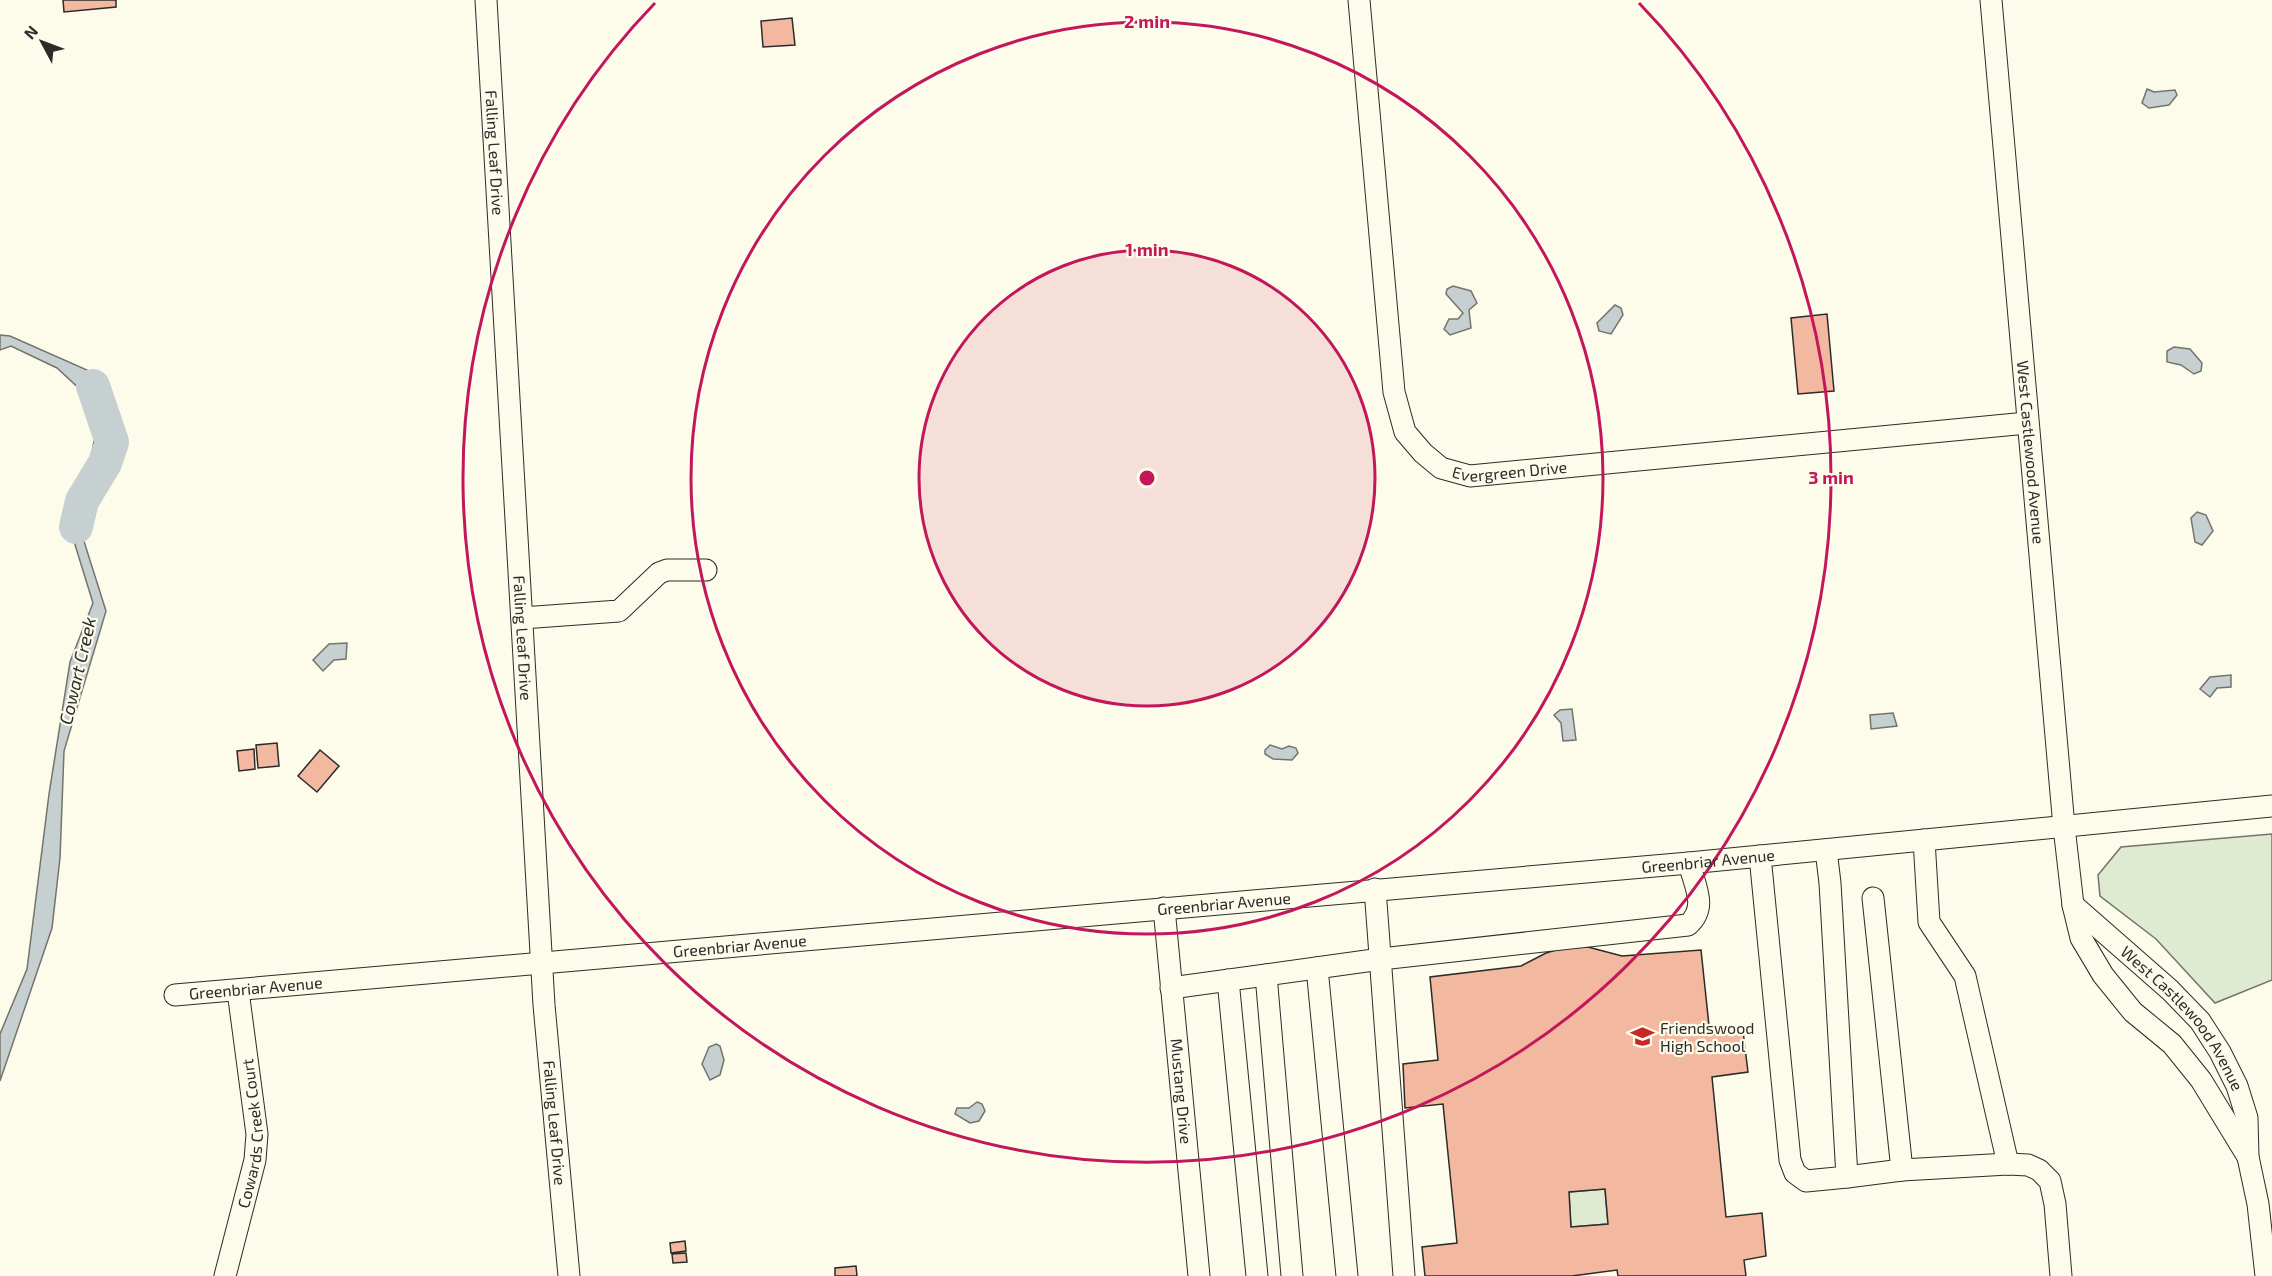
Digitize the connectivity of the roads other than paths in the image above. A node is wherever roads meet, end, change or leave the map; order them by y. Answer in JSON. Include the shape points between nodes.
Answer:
{"nodes":[{"id":1,"x":486,"y":0,"type":"edge"},
{"id":2,"x":1359,"y":0,"type":"edge"},
{"id":3,"x":1991,"y":0,"type":"edge"},
{"id":4,"x":2027,"y":423,"type":"junction"},
{"id":5,"x":705,"y":570,"type":"dead end"},
{"id":6,"x":522,"y":618,"type":"junction"},
{"id":7,"x":2272,"y":806,"type":"edge"},
{"id":8,"x":2064,"y":826,"type":"junction"},
{"id":9,"x":1924,"y":840,"type":"junction"},
{"id":10,"x":1826,"y":849,"type":"junction"},
{"id":11,"x":1760,"y":856,"type":"junction"},
{"id":12,"x":1689,"y":863,"type":"junction"},
{"id":13,"x":1376,"y":889,"type":"junction"},
{"id":14,"x":1873,"y":898,"type":"dead end"},
{"id":15,"x":2073,"y":905,"type":"junction"},
{"id":16,"x":1164,"y":908,"type":"junction"},
{"id":17,"x":1381,"y":959,"type":"junction"},
{"id":18,"x":542,"y":964,"type":"junction"},
{"id":19,"x":1317,"y":968,"type":"junction"},
{"id":20,"x":1266,"y":975,"type":"junction"},
{"id":21,"x":1228,"y":980,"type":"junction"},
{"id":22,"x":1171,"y":988,"type":"junction"},
{"id":23,"x":238,"y":991,"type":"junction"},
{"id":24,"x":175,"y":995,"type":"dead end"},
{"id":25,"x":2248,"y":1157,"type":"junction"},
{"id":26,"x":2008,"y":1164,"type":"junction"},
{"id":27,"x":1902,"y":1170,"type":"junction"},
{"id":28,"x":1847,"y":1177,"type":"junction"},
{"id":29,"x":225,"y":1276,"type":"edge"},
{"id":30,"x":569,"y":1276,"type":"edge"},
{"id":31,"x":1199,"y":1276,"type":"edge"},
{"id":32,"x":1257,"y":1276,"type":"edge"},
{"id":33,"x":1292,"y":1276,"type":"edge"},
{"id":34,"x":1347,"y":1276,"type":"edge"},
{"id":35,"x":1404,"y":1276,"type":"edge"},
{"id":36,"x":2061,"y":1276,"type":"edge"},
{"id":37,"x":2266,"y":1276,"type":"edge"}],
"edges":[{"from":1,"to":6,"type":"street","name":"Falling Leaf Drive"},
{"from":2,"to":4,"type":"street","name":"Evergreen Drive","via":[[1394,392],[1405,432],[1441,468],[1470,476]]},
{"from":3,"to":4,"type":"street","name":"West Castlewood Avenue"},
{"from":4,"to":8,"type":"street","name":"West Castlewood Avenue"},
{"from":5,"to":6,"type":"street","via":[[659,573],[619,611]]},
{"from":6,"to":18,"type":"street","name":"Falling Leaf Drive"},
{"from":7,"to":8,"type":"street","name":"Greenbriar Avenue"},
{"from":8,"to":9,"type":"street","name":"Greenbriar Avenue"},
{"from":8,"to":15,"type":"street","name":"West Castlewood Avenue"},
{"from":9,"to":10,"type":"street","name":"Greenbriar Avenue"},
{"from":9,"to":26,"type":"street","via":[[1929,922],[1965,976]]},
{"from":10,"to":11,"type":"street","name":"Greenbriar Avenue"},
{"from":10,"to":28,"type":"street"},
{"from":11,"to":12,"type":"street","name":"Greenbriar Avenue"},
{"from":11,"to":28,"type":"street","via":[[1790,1160],[1795,1173],[1806,1181]]},
{"from":12,"to":13,"type":"street","name":"Greenbriar Avenue"},
{"from":12,"to":17,"type":"street","via":[[1700,909],[1688,925]]},
{"from":13,"to":16,"type":"street","name":"Greenbriar Avenue"},
{"from":13,"to":17,"type":"street"},
{"from":14,"to":27,"type":"street"},
{"from":15,"to":25,"type":"street","name":"West Castlewood Avenue","via":[[2081,938],[2103,975],[2133,1012],[2172,1044],[2201,1080]]},
{"from":15,"to":25,"type":"street","name":"West Castlewood Avenue","via":[[2200,1021],[2237,1086],[2247,1119]]},
{"from":16,"to":18,"type":"street","name":"Greenbriar Avenue"},
{"from":16,"to":22,"type":"street","name":"Mustang Drive"},
{"from":17,"to":19,"type":"street"},
{"from":17,"to":35,"type":"street"},
{"from":18,"to":23,"type":"street","name":"Greenbriar Avenue"},
{"from":18,"to":30,"type":"street","name":"Falling Leaf Drive"},
{"from":19,"to":20,"type":"street"},
{"from":19,"to":34,"type":"street"},
{"from":20,"to":21,"type":"street"},
{"from":20,"to":33,"type":"street"},
{"from":21,"to":22,"type":"street"},
{"from":21,"to":32,"type":"street"},
{"from":22,"to":31,"type":"street","name":"Mustang Drive"},
{"from":23,"to":24,"type":"street","name":"Greenbriar Avenue"},
{"from":23,"to":29,"type":"street","name":"Cowards Creek Court","via":[[257,1134],[255,1160]]},
{"from":25,"to":37,"type":"street","name":"West Castlewood Avenue"},
{"from":26,"to":27,"type":"street"},
{"from":26,"to":36,"type":"street","via":[[2028,1165],[2050,1181]]},
{"from":27,"to":28,"type":"street"}]}
